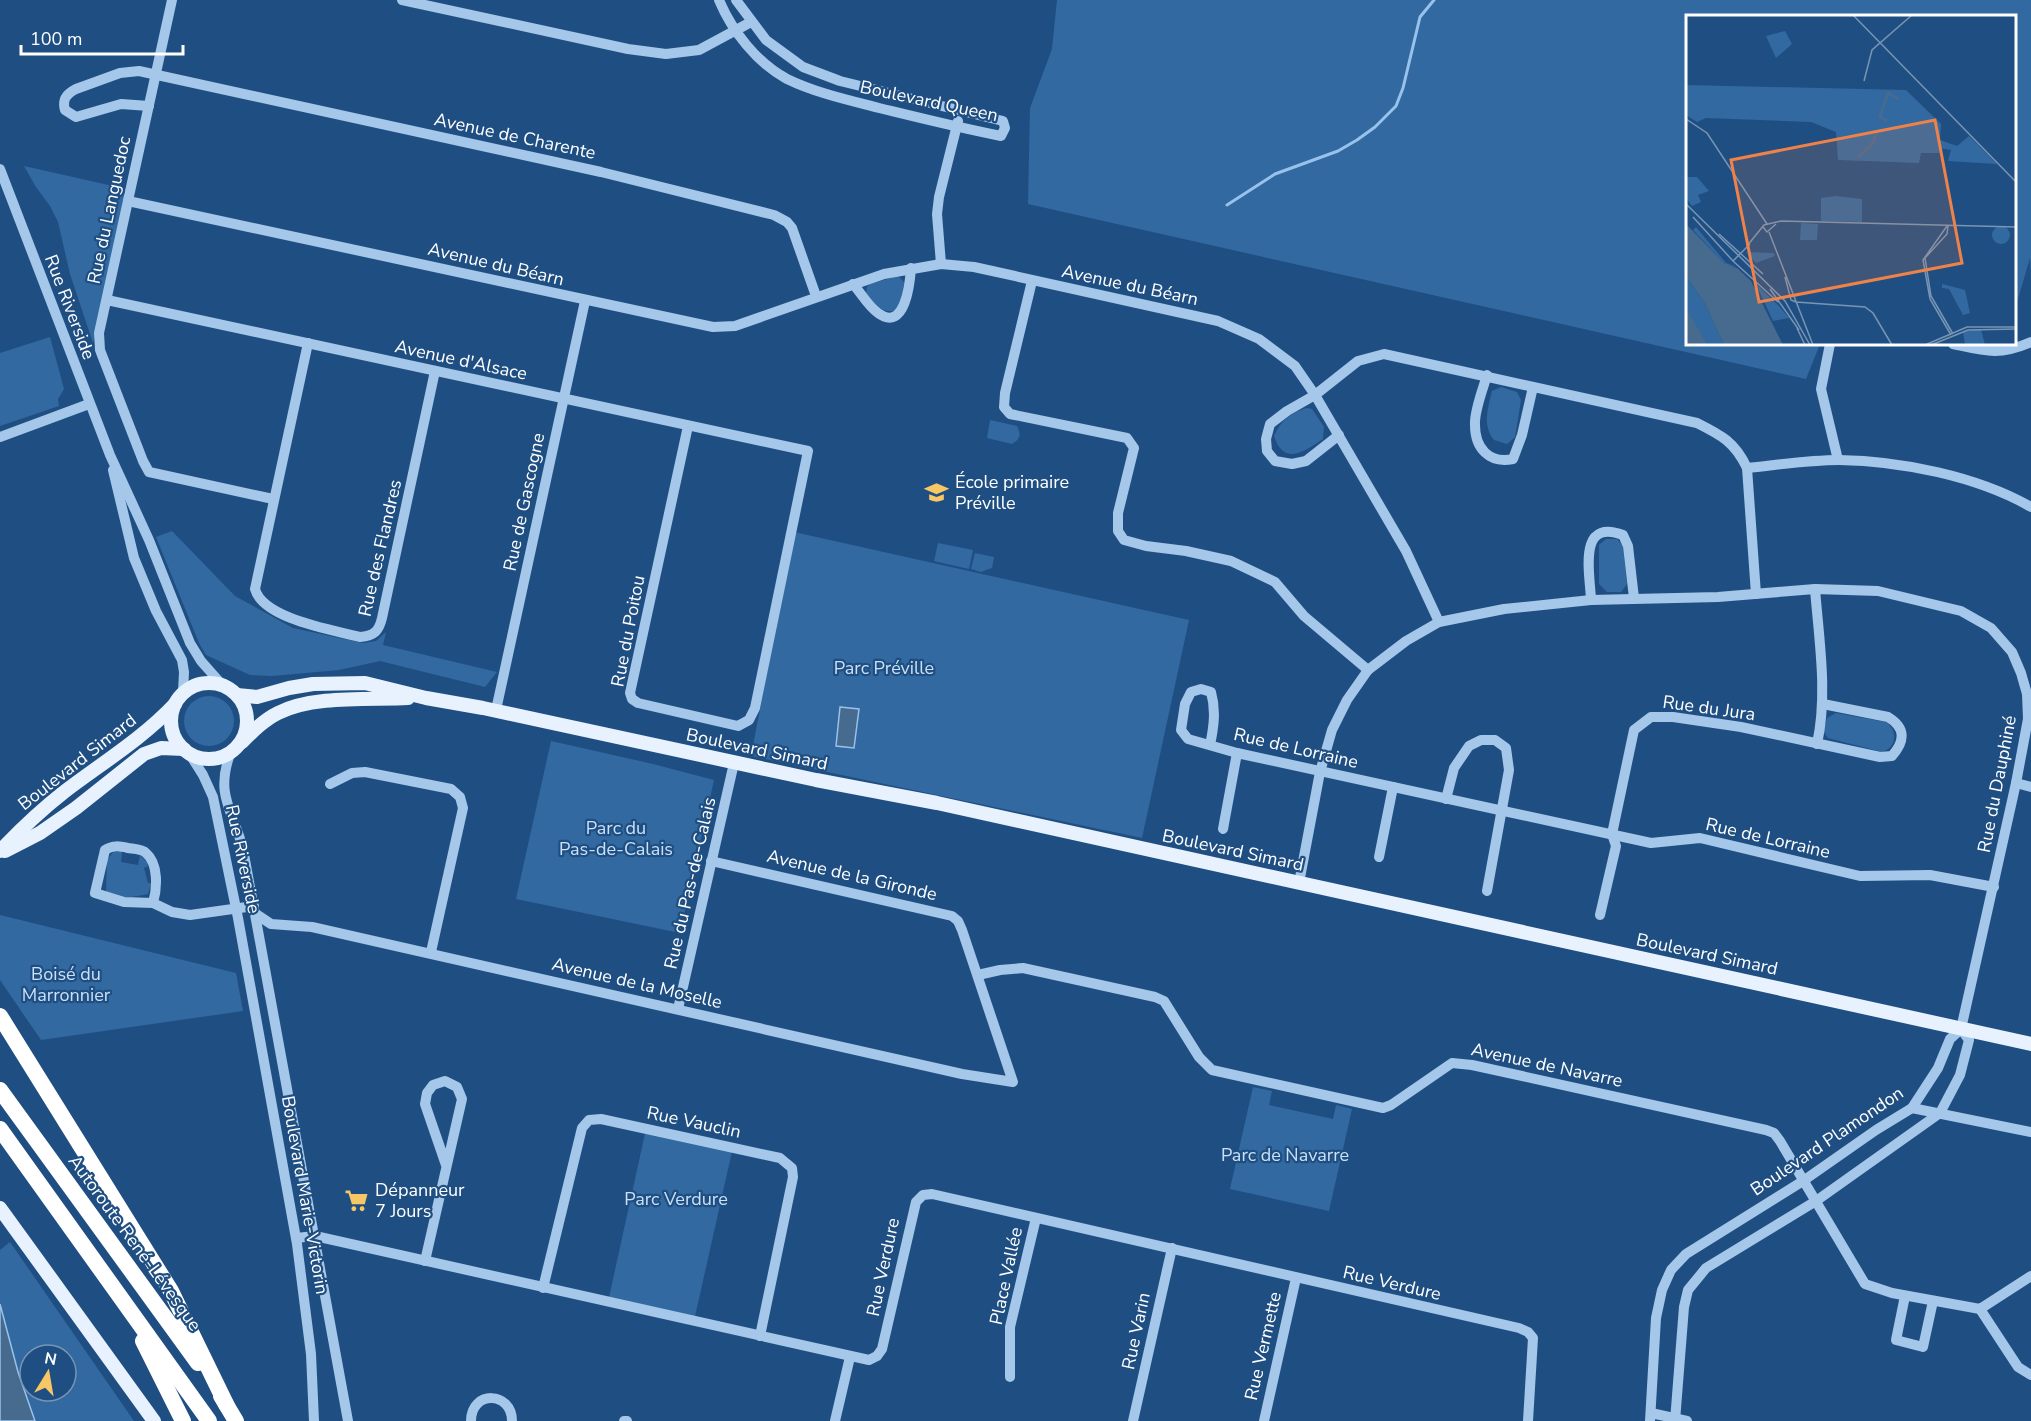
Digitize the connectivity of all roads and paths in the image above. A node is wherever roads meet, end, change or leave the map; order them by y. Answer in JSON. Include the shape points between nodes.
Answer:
{"nodes":[{"id":1,"x":172,"y":0,"type":"edge"},
{"id":2,"x":402,"y":0,"type":"edge"},
{"id":3,"x":719,"y":0,"type":"edge"},
{"id":4,"x":736,"y":0,"type":"edge"},
{"id":5,"x":751,"y":22,"type":"junction"},
{"id":6,"x":737,"y":31,"type":"junction"},
{"id":7,"x":155,"y":75,"type":"junction"},
{"id":8,"x":149,"y":106,"type":"junction"},
{"id":9,"x":960,"y":111,"type":"junction"},
{"id":10,"x":956,"y":127,"type":"junction"},
{"id":11,"x":0,"y":169,"type":"edge"},
{"id":12,"x":128,"y":201,"type":"junction"},
{"id":13,"x":941,"y":264,"type":"junction"},
{"id":14,"x":911,"y":268,"type":"junction"},
{"id":15,"x":1032,"y":281,"type":"junction"},
{"id":16,"x":853,"y":284,"type":"junction"},
{"id":17,"x":816,"y":296,"type":"junction"},
{"id":18,"x":107,"y":300,"type":"junction"},
{"id":19,"x":585,"y":301,"type":"junction"},
{"id":20,"x":2031,"y":342,"type":"edge"},
{"id":21,"x":308,"y":343,"type":"junction"},
{"id":22,"x":1830,"y":345,"type":"edge"},
{"id":23,"x":1958,"y":345,"type":"edge"},
{"id":24,"x":435,"y":371,"type":"junction"},
{"id":25,"x":1487,"y":375,"type":"junction"},
{"id":26,"x":1533,"y":387,"type":"junction"},
{"id":27,"x":1315,"y":395,"type":"junction"},
{"id":28,"x":564,"y":399,"type":"junction"},
{"id":29,"x":89,"y":404,"type":"junction"},
{"id":30,"x":688,"y":426,"type":"junction"},
{"id":31,"x":1339,"y":435,"type":"junction"},
{"id":32,"x":0,"y":437,"type":"edge"},
{"id":33,"x":808,"y":451,"type":"joint"},
{"id":34,"x":110,"y":455,"type":"junction"},
{"id":35,"x":1838,"y":460,"type":"junction"},
{"id":36,"x":1747,"y":468,"type":"junction"},
{"id":37,"x":273,"y":499,"type":"junction"},
{"id":38,"x":2031,"y":507,"type":"edge"},
{"id":39,"x":1815,"y":589,"type":"junction"},
{"id":40,"x":1756,"y":594,"type":"junction"},
{"id":41,"x":1634,"y":598,"type":"junction"},
{"id":42,"x":1591,"y":600,"type":"junction"},
{"id":43,"x":1439,"y":622,"type":"junction"},
{"id":44,"x":1368,"y":670,"type":"junction"},
{"id":45,"x":224,"y":687,"type":"junction"},
{"id":46,"x":237,"y":695,"type":"junction"},
{"id":47,"x":180,"y":697,"type":"junction"},
{"id":48,"x":426,"y":698,"type":"junction"},
{"id":49,"x":1823,"y":704,"type":"junction"},
{"id":50,"x":496,"y":710,"type":"junction"},
{"id":51,"x":1817,"y":744,"type":"junction"},
{"id":52,"x":1210,"y":745,"type":"junction"},
{"id":53,"x":234,"y":750,"type":"junction"},
{"id":54,"x":186,"y":751,"type":"junction"},
{"id":55,"x":1237,"y":753,"type":"junction"},
{"id":56,"x":734,"y":763,"type":"junction"},
{"id":57,"x":1320,"y":772,"type":"junction"},
{"id":58,"x":2016,"y":783,"type":"junction"},
{"id":59,"x":330,"y":784,"type":"dead end"},
{"id":60,"x":1393,"y":786,"type":"junction"},
{"id":61,"x":2031,"y":787,"type":"edge"},
{"id":62,"x":1446,"y":799,"type":"junction"},
{"id":63,"x":1502,"y":811,"type":"junction"},
{"id":64,"x":1223,"y":829,"type":"dead end"},
{"id":65,"x":1612,"y":834,"type":"junction"},
{"id":66,"x":0,"y":852,"type":"edge"},
{"id":67,"x":1379,"y":857,"type":"dead end"},
{"id":68,"x":711,"y":861,"type":"junction"},
{"id":69,"x":1299,"y":883,"type":"junction"},
{"id":70,"x":1994,"y":887,"type":"junction"},
{"id":71,"x":1487,"y":891,"type":"dead end"},
{"id":72,"x":153,"y":903,"type":"junction"},
{"id":73,"x":236,"y":909,"type":"junction"},
{"id":74,"x":255,"y":910,"type":"junction"},
{"id":75,"x":1600,"y":915,"type":"dead end"},
{"id":76,"x":431,"y":952,"type":"junction"},
{"id":77,"x":978,"y":975,"type":"junction"},
{"id":78,"x":248,"y":977,"type":"joint"},
{"id":79,"x":268,"y":981,"type":"joint"},
{"id":80,"x":678,"y":1010,"type":"junction"},
{"id":81,"x":0,"y":1016,"type":"edge"},
{"id":82,"x":1961,"y":1029,"type":"junction"},
{"id":83,"x":2031,"y":1044,"type":"edge"},
{"id":84,"x":1013,"y":1082,"type":"joint"},
{"id":85,"x":0,"y":1090,"type":"edge"},
{"id":86,"x":1912,"y":1108,"type":"junction"},
{"id":87,"x":1940,"y":1113,"type":"junction"},
{"id":88,"x":0,"y":1130,"type":"edge"},
{"id":89,"x":2031,"y":1132,"type":"edge"},
{"id":90,"x":446,"y":1165,"type":"junction"},
{"id":91,"x":1803,"y":1181,"type":"junction"},
{"id":92,"x":1816,"y":1201,"type":"junction"},
{"id":93,"x":0,"y":1209,"type":"edge"},
{"id":94,"x":1036,"y":1218,"type":"junction"},
{"id":95,"x":315,"y":1236,"type":"junction"},
{"id":96,"x":296,"y":1238,"type":"junction"},
{"id":97,"x":1172,"y":1248,"type":"junction"},
{"id":98,"x":425,"y":1261,"type":"junction"},
{"id":99,"x":2031,"y":1276,"type":"edge"},
{"id":100,"x":1296,"y":1278,"type":"junction"},
{"id":101,"x":543,"y":1288,"type":"junction"},
{"id":102,"x":1905,"y":1296,"type":"junction"},
{"id":103,"x":121,"y":1297,"type":"junction"},
{"id":104,"x":1933,"y":1301,"type":"junction"},
{"id":105,"x":1980,"y":1309,"type":"junction"},
{"id":106,"x":760,"y":1336,"type":"junction"},
{"id":107,"x":850,"y":1357,"type":"junction"},
{"id":108,"x":2031,"y":1376,"type":"edge"},
{"id":109,"x":1010,"y":1377,"type":"dead end"},
{"id":110,"x":227,"y":1406,"type":"junction"},
{"id":111,"x":1650,"y":1417,"type":"edge"},
{"id":112,"x":1675,"y":1420,"type":"edge"},
{"id":113,"x":154,"y":1421,"type":"edge"},
{"id":114,"x":183,"y":1421,"type":"edge"},
{"id":115,"x":209,"y":1421,"type":"edge"},
{"id":116,"x":236,"y":1421,"type":"edge"},
{"id":117,"x":314,"y":1421,"type":"edge"},
{"id":118,"x":348,"y":1421,"type":"edge"},
{"id":119,"x":471,"y":1421,"type":"edge"},
{"id":120,"x":512,"y":1421,"type":"edge"},
{"id":121,"x":835,"y":1421,"type":"edge"},
{"id":122,"x":1133,"y":1421,"type":"edge"},
{"id":123,"x":1264,"y":1421,"type":"edge"},
{"id":124,"x":1528,"y":1421,"type":"edge"},
{"id":125,"x":1687,"y":1421,"type":"edge"}],
"edges":[{"from":1,"to":7,"type":"street","name":"Rue du Languedoc"},
{"from":2,"to":6,"type":"street","via":[[666,54],[699,50]]},
{"from":3,"to":6,"type":"street","name":"Boulevard Queen"},
{"from":4,"to":5,"type":"street","name":"Boulevard Queen"},
{"from":5,"to":6,"type":"street"},
{"from":5,"to":9,"type":"street","name":"Boulevard Queen","via":[[766,40],[803,67],[840,81]]},
{"from":6,"to":10,"type":"street","name":"Boulevard Queen","via":[[754,55],[786,78],[826,95]]},
{"from":7,"to":8,"type":"street","name":"Rue du Languedoc"},
{"from":7,"to":8,"type":"street","via":[[120,73],[64,98],[66,111],[75,117],[121,104]]},
{"from":7,"to":17,"type":"street","name":"Avenue de Charente","via":[[601,172],[774,215],[792,228]]},
{"from":8,"to":12,"type":"street","name":"Rue du Languedoc"},
{"from":9,"to":10,"type":"street"},
{"from":9,"to":10,"type":"street","name":"Boulevard Queen","via":[[1003,121],[1005,128],[1001,136]]},
{"from":10,"to":13,"type":"street","via":[[937,214]]},
{"from":11,"to":29,"type":"street","name":"Rue Riverside"},
{"from":12,"to":18,"type":"street","name":"Rue du Languedoc"},
{"from":12,"to":19,"type":"street","name":"Avenue du Béarn"},
{"from":13,"to":14,"type":"street","name":"Avenue du Béarn"},
{"from":13,"to":15,"type":"street","name":"Avenue du Béarn","via":[[974,267]]},
{"from":14,"to":16,"type":"street","name":"Avenue du Béarn"},
{"from":14,"to":16,"type":"street","via":[[905,304],[895,316],[875,311]]},
{"from":15,"to":27,"type":"street","name":"Avenue du Béarn","via":[[1218,321],[1259,339],[1286,359]]},
{"from":15,"to":44,"type":"street","via":[[1005,393],[1004,407],[1010,414],[1127,438],[1134,448],[1118,513],[1118,531],[1124,540],[1231,561],[1275,582],[1304,616]]},
{"from":16,"to":17,"type":"street","name":"Avenue du Béarn"},
{"from":17,"to":19,"type":"street","name":"Avenue du Béarn","via":[[723,328]]},
{"from":18,"to":21,"type":"street","name":"Avenue d'Alsace"},
{"from":18,"to":37,"type":"street","name":"Rue du Languedoc","via":[[99,333],[100,350],[149,472]]},
{"from":19,"to":28,"type":"street","name":"Rue de Gascogne"},
{"from":20,"to":23,"type":"street","via":[[2013,350],[1987,351]]},
{"from":21,"to":24,"type":"street","name":"Avenue d'Alsace"},
{"from":21,"to":37,"type":"street","name":"Rue des Flandres"},
{"from":22,"to":35,"type":"street","via":[[1821,389]]},
{"from":24,"to":28,"type":"street","name":"Avenue d'Alsace"},
{"from":24,"to":37,"type":"street","name":"Rue des Flandres","via":[[382,618],[375,633],[360,637],[298,622],[256,595]]},
{"from":25,"to":26,"type":"street"},
{"from":25,"to":26,"type":"street","via":[[1474,424],[1484,454],[1501,461],[1513,459]]},
{"from":25,"to":27,"type":"street","via":[[1384,354],[1358,361]]},
{"from":26,"to":36,"type":"street","via":[[1697,423],[1724,436],[1740,453]]},
{"from":27,"to":31,"type":"street","name":"Avenue du Béarn"},
{"from":27,"to":31,"type":"street","via":[[1270,424],[1266,451],[1275,461],[1292,464],[1306,460]]},
{"from":28,"to":30,"type":"street","name":"Avenue d'Alsace"},
{"from":28,"to":50,"type":"street","name":"Rue de Gascogne"},
{"from":29,"to":32,"type":"street"},
{"from":29,"to":34,"type":"street","name":"Rue Riverside"},
{"from":30,"to":33,"type":"street","name":"Avenue d'Alsace"},
{"from":30,"to":33,"type":"street","name":"Rue du Poitou","via":[[630,693],[638,704],[731,725],[744,724],[755,708]]},
{"from":31,"to":43,"type":"street","name":"Avenue du Béarn","via":[[1406,551]]},
{"from":34,"to":45,"type":"street","name":"Rue Riverside","via":[[149,540],[189,643]]},
{"from":34,"to":47,"type":"street","name":"Rue Riverside","via":[[134,558],[182,660]]},
{"from":35,"to":36,"type":"street"},
{"from":35,"to":38,"type":"street","via":[[1883,463],[1959,478]]},
{"from":36,"to":40,"type":"street"},
{"from":39,"to":40,"type":"street","name":"Rue du Dauphiné"},
{"from":39,"to":49,"type":"street"},
{"from":39,"to":58,"type":"street","name":"Rue du Dauphiné","via":[[1878,591],[1961,611],[1991,628],[2012,652],[2027,694],[2028,719]]},
{"from":40,"to":41,"type":"street","name":"Rue du Dauphiné"},
{"from":41,"to":42,"type":"street","name":"Rue du Dauphiné"},
{"from":41,"to":42,"type":"street","via":[[1628,546],[1623,535],[1610,530],[1594,535],[1589,544]]},
{"from":42,"to":43,"type":"street","name":"Rue du Dauphiné","via":[[1504,609]]},
{"from":43,"to":44,"type":"street","name":"Rue du Dauphiné"},
{"from":44,"to":57,"type":"street","name":"Rue du Dauphiné","via":[[1332,730]]},
{"from":45,"to":46,"type":"main road"},
{"from":45,"to":47,"type":"main road","via":[[202,683]]},
{"from":46,"to":48,"type":"main road","name":"Boulevard Simard","via":[[261,696],[303,685],[341,682],[365,683]]},
{"from":46,"to":53,"type":"main road","via":[[246,716],[245,730]]},
{"from":47,"to":54,"type":"main road","via":[[173,712],[172,728],[176,741]]},
{"from":47,"to":66,"type":"main road","name":"Boulevard Simard","via":[[150,729],[30,820]]},
{"from":48,"to":50,"type":"main road","name":"Boulevard Simard"},
{"from":48,"to":53,"type":"main road","name":"Boulevard Simard","via":[[331,702],[290,709],[267,720]]},
{"from":49,"to":51,"type":"street"},
{"from":49,"to":51,"type":"street","name":"Rue du Jura","via":[[1888,717],[1898,723],[1902,732],[1900,747],[1892,756],[1880,758]]},
{"from":50,"to":56,"type":"main road","name":"Boulevard Simard"},
{"from":51,"to":65,"type":"street","name":"Rue du Jura","via":[[1741,727],[1651,717],[1634,730]]},
{"from":52,"to":52,"type":"street","name":"Rue de Lorraine","via":[[1188,739],[1181,729],[1185,704],[1191,692],[1201,689],[1210,692],[1215,705]]},
{"from":52,"to":55,"type":"street","name":"Rue de Lorraine"},
{"from":53,"to":54,"type":"main road","via":[[223,758],[210,760]]},
{"from":53,"to":74,"type":"street","name":"Rue Riverside","via":[[224,788],[240,837]]},
{"from":54,"to":66,"type":"main road","name":"Boulevard Simard","via":[[161,748],[144,754],[40,833]]},
{"from":54,"to":73,"type":"street","name":"Rue Riverside","via":[[213,797]]},
{"from":55,"to":57,"type":"street","name":"Rue de Lorraine"},
{"from":55,"to":64,"type":"street"},
{"from":56,"to":68,"type":"street","name":"Rue du Pas-de-Calais"},
{"from":56,"to":69,"type":"main road","name":"Boulevard Simard","via":[[937,803]]},
{"from":57,"to":60,"type":"street","name":"Rue de Lorraine"},
{"from":57,"to":69,"type":"street","name":"Rue du Dauphiné"},
{"from":58,"to":61,"type":"street"},
{"from":58,"to":70,"type":"street","name":"Rue du Dauphiné"},
{"from":59,"to":76,"type":"street","via":[[352,773],[365,772],[451,789],[460,796],[463,808]]},
{"from":60,"to":62,"type":"street","name":"Rue de Lorraine"},
{"from":60,"to":67,"type":"street"},
{"from":62,"to":63,"type":"street","name":"Rue de Lorraine"},
{"from":62,"to":63,"type":"street","via":[[1454,768],[1469,746],[1495,740],[1506,748],[1509,770]]},
{"from":63,"to":65,"type":"street","name":"Rue de Lorraine"},
{"from":63,"to":71,"type":"street"},
{"from":65,"to":70,"type":"street","name":"Rue de Lorraine","via":[[1651,843],[1700,838],[1860,876],[1930,875]]},
{"from":65,"to":75,"type":"street","name":"Rue du Jura","via":[[1616,846]]},
{"from":68,"to":77,"type":"street","name":"Avenue de la Gironde","via":[[952,916],[962,930]]},
{"from":68,"to":80,"type":"street","name":"Rue du Pas-de-Calais"},
{"from":69,"to":82,"type":"main road","name":"Boulevard Simard"},
{"from":70,"to":82,"type":"street","name":"Rue du Dauphiné"},
{"from":72,"to":72,"type":"street","via":[[156,880],[149,856],[116,846],[105,850],[95,893],[124,902]]},
{"from":72,"to":73,"type":"street","via":[[190,915]]},
{"from":73,"to":74,"type":"street"},
{"from":73,"to":78,"type":"street","name":"Rue Riverside"},
{"from":74,"to":76,"type":"street","name":"Avenue de la Moselle","via":[[268,923],[312,927]]},
{"from":74,"to":79,"type":"street","name":"Rue Riverside"},
{"from":76,"to":80,"type":"street","name":"Avenue de la Moselle"},
{"from":77,"to":84,"type":"street","name":"Avenue de la Gironde"},
{"from":77,"to":91,"type":"street","name":"Avenue de Navarre","via":[[1023,968],[1155,996],[1164,1001],[1198,1057],[1212,1070],[1383,1108],[1452,1063],[1766,1130],[1780,1141]]},
{"from":78,"to":96,"type":"street","name":"Boulevard Marie-Victorin"},
{"from":79,"to":95,"type":"street","name":"Boulevard Marie-Victorin"},
{"from":80,"to":84,"type":"street","name":"Avenue de la Moselle"},
{"from":81,"to":110,"type":"highway","via":[[171,1291]]},
{"from":82,"to":83,"type":"main road","name":"Boulevard Simard"},
{"from":82,"to":86,"type":"street","name":"Boulevard Plamondon","via":[[1950,1039],[1938,1068]]},
{"from":82,"to":87,"type":"street","via":[[1969,1040],[1960,1075]]},
{"from":85,"to":110,"type":"highway","name":"Autoroute René-Lévesque"},
{"from":86,"to":87,"type":"street"},
{"from":86,"to":91,"type":"street","name":"Boulevard Plamondon"},
{"from":87,"to":89,"type":"street"},
{"from":87,"to":92,"type":"street"},
{"from":88,"to":103,"type":"highway"},
{"from":90,"to":90,"type":"street","via":[[462,1099],[457,1087],[445,1081],[433,1085],[425,1104]]},
{"from":90,"to":98,"type":"street"},
{"from":91,"to":92,"type":"street","name":"Avenue de Navarre"},
{"from":91,"to":111,"type":"street","name":"Boulevard Plamondon","via":[[1686,1254],[1671,1270],[1656,1318]]},
{"from":92,"to":102,"type":"street","name":"Avenue de Navarre","via":[[1865,1284]]},
{"from":92,"to":112,"type":"street","via":[[1706,1268],[1688,1290]]},
{"from":93,"to":113,"type":"main road"},
{"from":94,"to":97,"type":"street","name":"Rue Verdure"},
{"from":94,"to":107,"type":"street","name":"Rue Verdure","via":[[923,1195],[912,1210],[882,1349],[869,1360]]},
{"from":94,"to":109,"type":"street","name":"Place Vallée","via":[[1010,1327]]},
{"from":95,"to":96,"type":"street","name":"Rue Verdure"},
{"from":95,"to":98,"type":"street","name":"Rue Verdure"},
{"from":95,"to":118,"type":"street","name":"Boulevard Marie-Victorin"},
{"from":96,"to":117,"type":"street","name":"Boulevard Marie-Victorin","via":[[311,1354]]},
{"from":97,"to":100,"type":"street","name":"Rue Verdure"},
{"from":97,"to":122,"type":"street","name":"Rue Varin"},
{"from":98,"to":101,"type":"street","name":"Rue Verdure"},
{"from":99,"to":105,"type":"street"},
{"from":100,"to":123,"type":"street","name":"Rue Vermette"},
{"from":100,"to":124,"type":"street","name":"Rue Verdure","via":[[1528,1332],[1534,1346]]},
{"from":101,"to":106,"type":"street","name":"Rue Verdure"},
{"from":101,"to":106,"type":"street","name":"Rue Vauclin","via":[[582,1128],[589,1120],[601,1119],[733,1147],[780,1158],[792,1168],[794,1176]]},
{"from":102,"to":104,"type":"street","name":"Avenue de Navarre"},
{"from":102,"to":104,"type":"street","via":[[1896,1340],[1923,1347]]},
{"from":103,"to":114,"type":"highway"},
{"from":103,"to":115,"type":"highway"},
{"from":104,"to":105,"type":"street","name":"Avenue de Navarre"},
{"from":105,"to":108,"type":"street","via":[[2018,1367]]},
{"from":106,"to":107,"type":"street","name":"Rue Verdure"},
{"from":107,"to":121,"type":"street"},
{"from":110,"to":116,"type":"highway","name":"Autoroute René-Lévesque"},
{"from":111,"to":112,"type":"street"},
{"from":112,"to":125,"type":"street"},
{"from":119,"to":120,"type":"street","via":[[475,1405],[487,1398],[506,1404]]}]}
